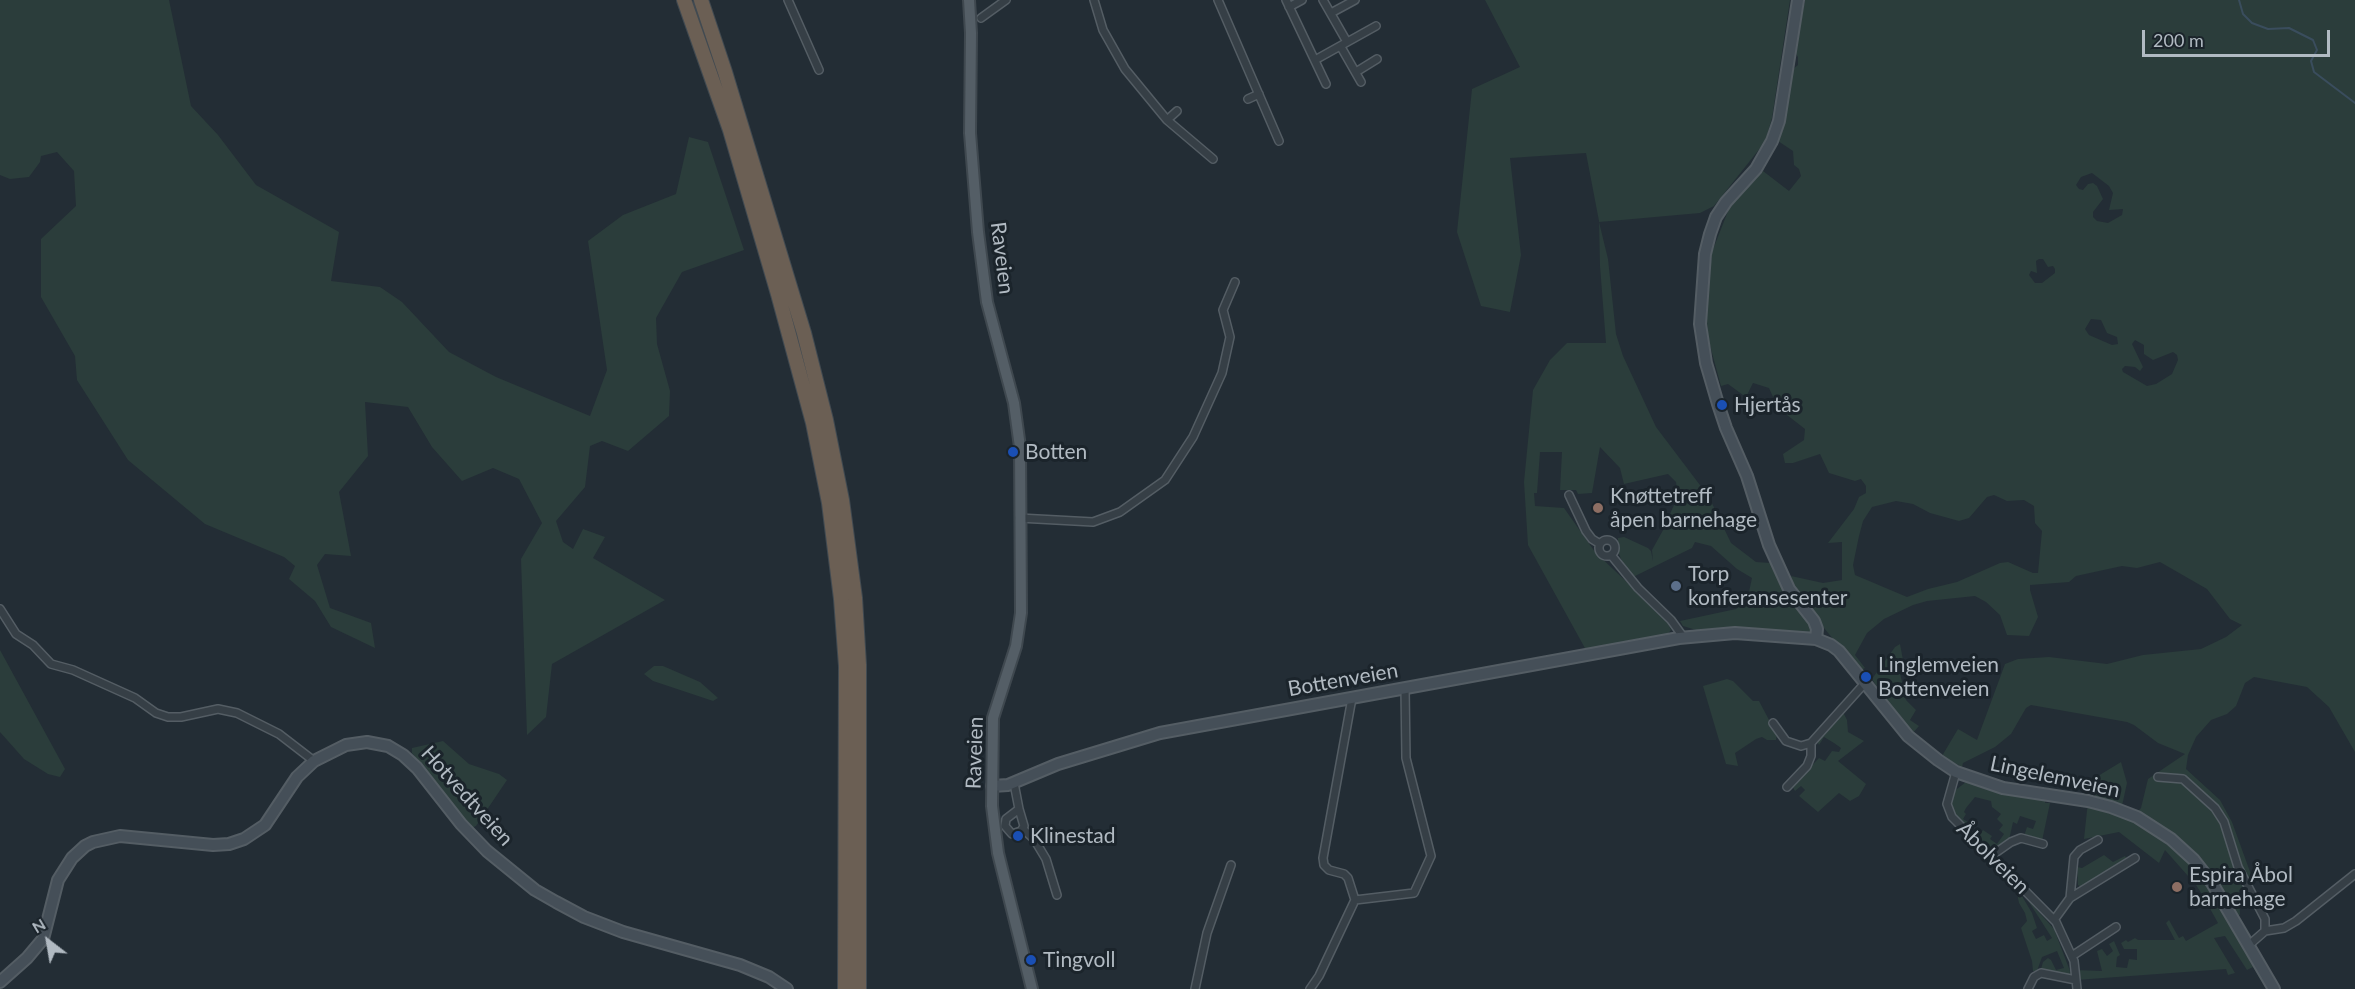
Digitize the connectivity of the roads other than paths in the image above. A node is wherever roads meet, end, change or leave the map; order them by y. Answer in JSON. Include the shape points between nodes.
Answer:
{"nodes":[{"id":1,"x":684,"y":0,"type":"edge"},
{"id":2,"x":701,"y":0,"type":"edge"},
{"id":3,"x":788,"y":0,"type":"edge"},
{"id":4,"x":969,"y":0,"type":"edge"},
{"id":5,"x":1006,"y":0,"type":"edge"},
{"id":6,"x":1094,"y":0,"type":"edge"},
{"id":7,"x":1218,"y":0,"type":"edge"},
{"id":8,"x":1302,"y":0,"type":"edge"},
{"id":9,"x":1323,"y":0,"type":"edge"},
{"id":10,"x":1355,"y":0,"type":"edge"},
{"id":11,"x":1798,"y":0,"type":"edge"},
{"id":12,"x":1288,"y":3,"type":"edge"},
{"id":13,"x":1331,"y":13,"type":"junction"},
{"id":14,"x":981,"y":18,"type":"dead end"},
{"id":15,"x":1376,"y":26,"type":"dead end"},
{"id":16,"x":1344,"y":44,"type":"junction"},
{"id":17,"x":1377,"y":59,"type":"dead end"},
{"id":18,"x":1315,"y":60,"type":"junction"},
{"id":19,"x":819,"y":70,"type":"dead end"},
{"id":20,"x":1356,"y":72,"type":"junction"},
{"id":21,"x":1361,"y":82,"type":"dead end"},
{"id":22,"x":1326,"y":84,"type":"dead end"},
{"id":23,"x":1259,"y":94,"type":"junction"},
{"id":24,"x":1248,"y":99,"type":"dead end"},
{"id":25,"x":1177,"y":111,"type":"dead end"},
{"id":26,"x":1167,"y":120,"type":"junction"},
{"id":27,"x":1280,"y":141,"type":"dead end"},
{"id":28,"x":1213,"y":159,"type":"dead end"},
{"id":29,"x":1235,"y":282,"type":"dead end"},
{"id":30,"x":1569,"y":495,"type":"dead end"},
{"id":31,"x":1020,"y":518,"type":"junction"},
{"id":32,"x":1600,"y":544,"type":"junction"},
{"id":33,"x":1611,"y":555,"type":"junction"},
{"id":34,"x":0,"y":609,"type":"edge"},
{"id":35,"x":1684,"y":638,"type":"junction"},
{"id":36,"x":1816,"y":639,"type":"junction"},
{"id":37,"x":1865,"y":683,"type":"junction"},
{"id":38,"x":1405,"y":688,"type":"junction"},
{"id":39,"x":1352,"y":698,"type":"junction"},
{"id":40,"x":1773,"y":723,"type":"dead end"},
{"id":41,"x":1811,"y":743,"type":"junction"},
{"id":42,"x":314,"y":761,"type":"junction"},
{"id":43,"x":1959,"y":773,"type":"junction"},
{"id":44,"x":2158,"y":777,"type":"dead end"},
{"id":45,"x":1014,"y":783,"type":"junction"},
{"id":46,"x":992,"y":786,"type":"junction"},
{"id":47,"x":1787,"y":787,"type":"dead end"},
{"id":48,"x":1019,"y":809,"type":"junction"},
{"id":49,"x":1023,"y":829,"type":"junction"},
{"id":50,"x":2098,"y":840,"type":"dead end"},
{"id":51,"x":2043,"y":844,"type":"dead end"},
{"id":52,"x":1991,"y":856,"type":"junction"},
{"id":53,"x":2134,"y":858,"type":"dead end"},
{"id":54,"x":1231,"y":865,"type":"dead end"},
{"id":55,"x":2355,"y":874,"type":"edge"},
{"id":56,"x":1057,"y":895,"type":"dead end"},
{"id":57,"x":2070,"y":898,"type":"junction"},
{"id":58,"x":1355,"y":900,"type":"junction"},
{"id":59,"x":2054,"y":920,"type":"junction"},
{"id":60,"x":2116,"y":927,"type":"dead end"},
{"id":61,"x":2265,"y":931,"type":"junction"},
{"id":62,"x":2249,"y":945,"type":"junction"},
{"id":63,"x":2072,"y":956,"type":"junction"},
{"id":64,"x":2076,"y":980,"type":"junction"},
{"id":65,"x":0,"y":982,"type":"edge"},
{"id":66,"x":787,"y":989,"type":"edge"},
{"id":67,"x":845,"y":989,"type":"edge"},
{"id":68,"x":859,"y":989,"type":"edge"},
{"id":69,"x":1032,"y":989,"type":"edge"},
{"id":70,"x":1195,"y":989,"type":"edge"},
{"id":71,"x":1310,"y":989,"type":"edge"},
{"id":72,"x":2028,"y":989,"type":"edge"},
{"id":73,"x":2077,"y":989,"type":"edge"},
{"id":74,"x":2274,"y":989,"type":"edge"}],
"edges":[{"from":1,"to":67,"type":"highway","via":[[729,130],[785,316],[829,503],[842,599],[846,678]]},
{"from":2,"to":68,"type":"highway","via":[[804,333],[844,510],[855,598],[859,677]]},
{"from":3,"to":19,"type":"street"},
{"from":4,"to":31,"type":"main road","name":"Raveien","via":[[970,133],[978,232],[992,322],[1018,424]]},
{"from":5,"to":14,"type":"street"},
{"from":6,"to":26,"type":"street","via":[[1103,30],[1125,69]]},
{"from":7,"to":23,"type":"street"},
{"from":8,"to":12,"type":"street"},
{"from":9,"to":13,"type":"street"},
{"from":10,"to":13,"type":"street"},
{"from":11,"to":36,"type":"main road","via":[[1772,141],[1756,170],[1726,202],[1710,234],[1700,324],[1718,404],[1748,476],[1766,537],[1789,589],[1814,621]]},
{"from":12,"to":18,"type":"street"},
{"from":13,"to":16,"type":"street"},
{"from":15,"to":16,"type":"street"},
{"from":16,"to":18,"type":"street"},
{"from":16,"to":20,"type":"street"},
{"from":17,"to":20,"type":"street"},
{"from":18,"to":22,"type":"street"},
{"from":20,"to":21,"type":"street"},
{"from":23,"to":24,"type":"street"},
{"from":23,"to":27,"type":"street"},
{"from":25,"to":26,"type":"street"},
{"from":26,"to":28,"type":"street"},
{"from":29,"to":31,"type":"street","via":[[1223,310],[1230,337],[1222,373],[1193,436],[1165,480],[1120,512],[1093,522]]},
{"from":30,"to":32,"type":"street","via":[[1586,531]]},
{"from":31,"to":46,"type":"main road","name":"Raveien","via":[[1020,627],[993,718]]},
{"from":32,"to":33,"type":"street","via":[[1602,554]]},
{"from":32,"to":33,"type":"street","via":[[1606,540],[1613,543]]},
{"from":33,"to":35,"type":"street"},
{"from":34,"to":42,"type":"street","via":[[16,633],[51,664],[135,698],[168,717],[218,709],[237,713],[279,734]]},
{"from":35,"to":36,"type":"main road","name":"Bottenveien","via":[[1735,633]]},
{"from":35,"to":38,"type":"main road","name":"Bottenveien"},
{"from":36,"to":37,"type":"main road","name":"Lingelemveien","via":[[1835,647]]},
{"from":37,"to":41,"type":"street"},
{"from":37,"to":43,"type":"main road","name":"Lingelemveien","via":[[1908,736]]},
{"from":38,"to":39,"type":"main road","name":"Bottenveien"},
{"from":38,"to":58,"type":"street","via":[[1406,758],[1431,856],[1414,893]]},
{"from":39,"to":45,"type":"main road","name":"Bottenveien","via":[[1141,738],[1058,764]]},
{"from":39,"to":58,"type":"street","via":[[1323,858],[1324,866],[1348,878]]},
{"from":40,"to":41,"type":"street","via":[[1786,741],[1801,746]]},
{"from":41,"to":47,"type":"street","via":[[1807,766]]},
{"from":42,"to":65,"type":"main road","name":"Hotvedtveien","via":[[297,777],[265,825],[244,839],[213,846],[120,836],[85,846],[58,880],[43,939]]},
{"from":42,"to":66,"type":"main road","name":"Hotvedtveien","via":[[353,743],[388,746],[411,762],[471,836],[535,890],[609,927],[740,965]]},
{"from":43,"to":52,"type":"street","name":"Åbolveien","via":[[1947,804],[1952,817]]},
{"from":43,"to":62,"type":"main road","name":"Lingelemveien","via":[[2003,788],[2099,804],[2156,828],[2203,870]]},
{"from":44,"to":61,"type":"street","via":[[2183,779],[2215,808],[2224,822],[2238,867],[2264,915]]},
{"from":45,"to":46,"type":"main road","name":"Bottenveien"},
{"from":45,"to":48,"type":"street"},
{"from":46,"to":69,"type":"main road","name":"Raveien","via":[[997,845]]},
{"from":48,"to":49,"type":"street"},
{"from":48,"to":49,"type":"street","via":[[1006,819],[1005,826],[1012,834]]},
{"from":49,"to":56,"type":"street","via":[[1046,859]]},
{"from":50,"to":57,"type":"street","via":[[2074,857]]},
{"from":51,"to":52,"type":"street","via":[[2021,838]]},
{"from":52,"to":59,"type":"street","name":"Åbolveien"},
{"from":53,"to":57,"type":"street"},
{"from":54,"to":70,"type":"street","via":[[1207,933]]},
{"from":55,"to":61,"type":"street","via":[[2296,921]]},
{"from":57,"to":59,"type":"street"},
{"from":58,"to":71,"type":"street"},
{"from":59,"to":63,"type":"street","name":"Åbolveien"},
{"from":60,"to":63,"type":"street"},
{"from":61,"to":62,"type":"street"},
{"from":62,"to":74,"type":"main road","name":"Lingelemveien"},
{"from":63,"to":64,"type":"street","name":"Åbolveien"},
{"from":64,"to":72,"type":"street","via":[[2041,973]]},
{"from":64,"to":73,"type":"street","name":"Åbolveien"}]}
